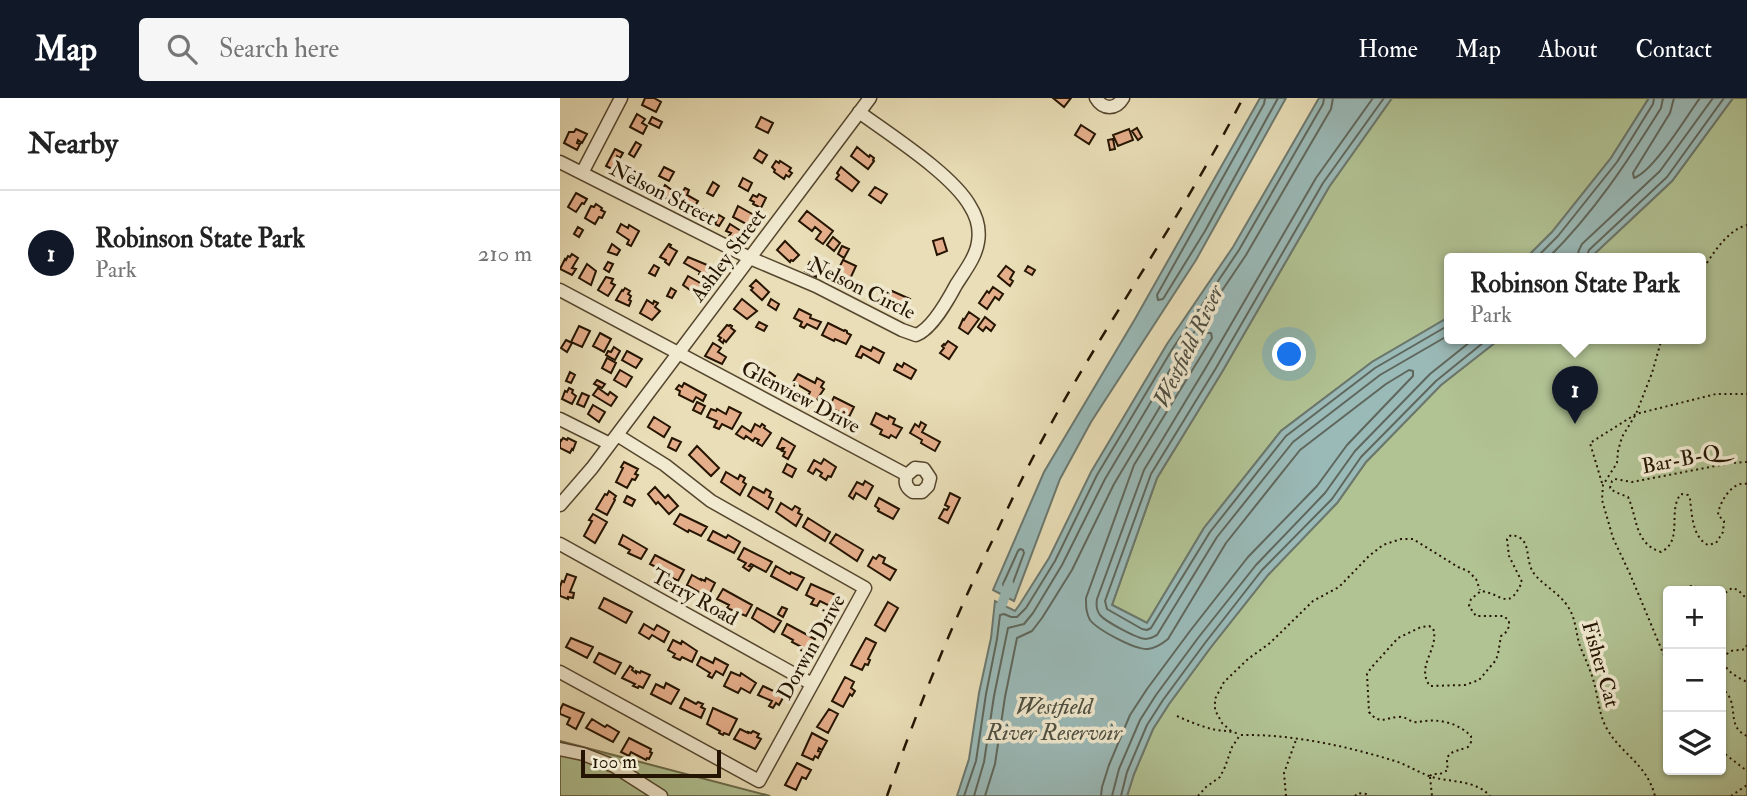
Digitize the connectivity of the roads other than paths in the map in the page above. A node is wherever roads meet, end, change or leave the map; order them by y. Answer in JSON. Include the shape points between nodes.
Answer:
{"nodes":[{"id":1,"x":621,"y":98,"type":"edge"},
{"id":2,"x":870,"y":98,"type":"edge"},
{"id":3,"x":1096,"y":98,"type":"edge"},
{"id":4,"x":1123,"y":98,"type":"edge"},
{"id":5,"x":859,"y":113,"type":"junction"},
{"id":6,"x":560,"y":162,"type":"edge"},
{"id":7,"x":582,"y":173,"type":"junction"},
{"id":8,"x":750,"y":258,"type":"junction"},
{"id":9,"x":560,"y":290,"type":"edge"},
{"id":10,"x":678,"y":354,"type":"junction"},
{"id":11,"x":560,"y":419,"type":"edge"},
{"id":12,"x":613,"y":439,"type":"junction"},
{"id":13,"x":907,"y":475,"type":"dead end"},
{"id":14,"x":560,"y":505,"type":"edge"},
{"id":15,"x":560,"y":544,"type":"edge"},
{"id":16,"x":560,"y":673,"type":"edge"},
{"id":17,"x":812,"y":684,"type":"junction"},
{"id":18,"x":560,"y":749,"type":"edge"},
{"id":19,"x":661,"y":796,"type":"edge"}],
"edges":[{"from":1,"to":7,"type":"street"},
{"from":2,"to":5,"type":"street","name":"Ashley Street"},
{"from":3,"to":4,"type":"street","via":[[1110,108]]},
{"from":5,"to":8,"type":"street","name":"Ashley Street"},
{"from":5,"to":8,"type":"street","name":"Nelson Circle","via":[[947,180],[966,199],[976,218],[976,251],[933,320],[921,334],[911,334]]},
{"from":6,"to":7,"type":"street","name":"Nelson Street"},
{"from":7,"to":8,"type":"street","name":"Nelson Street"},
{"from":8,"to":10,"type":"street","name":"Ashley Street"},
{"from":9,"to":10,"type":"street","name":"Glenview Drive"},
{"from":10,"to":12,"type":"street","name":"Ashley Street"},
{"from":10,"to":13,"type":"street","name":"Glenview Drive"},
{"from":11,"to":12,"type":"street"},
{"from":12,"to":14,"type":"street","name":"Ashley Street"},
{"from":12,"to":17,"type":"street","name":"Dorwin Drive","via":[[665,466],[710,501],[865,588]]},
{"from":15,"to":17,"type":"street","name":"Terry Road"},
{"from":16,"to":17,"type":"street","name":"Dorwin Drive","via":[[759,781]]},
{"from":18,"to":19,"type":"street","via":[[614,766]]}]}
